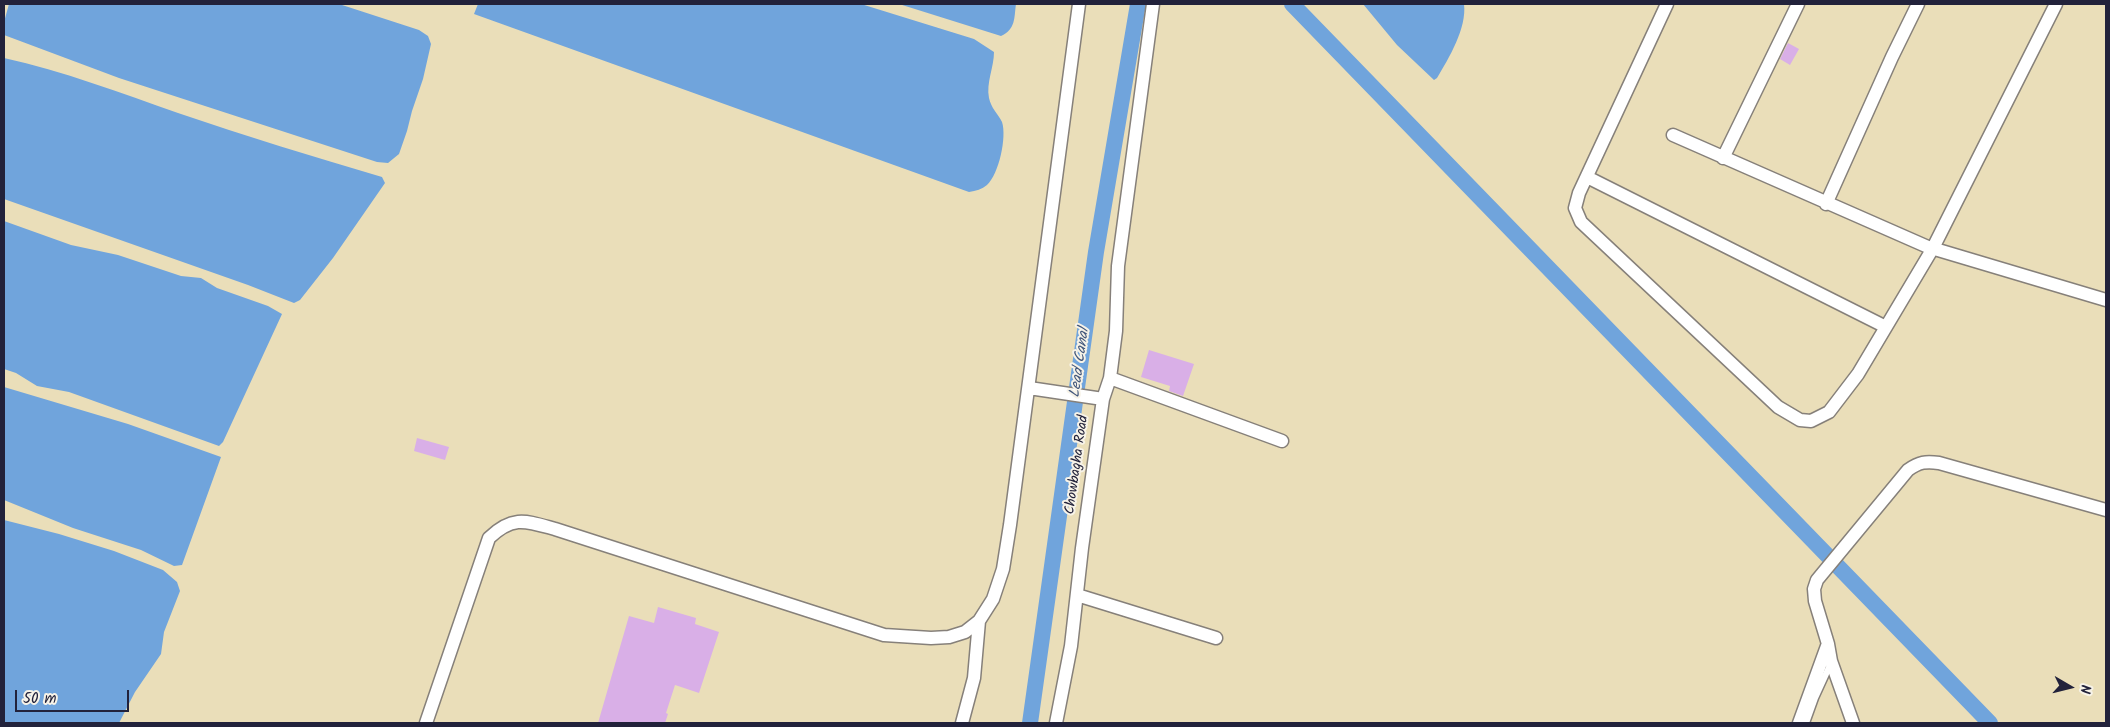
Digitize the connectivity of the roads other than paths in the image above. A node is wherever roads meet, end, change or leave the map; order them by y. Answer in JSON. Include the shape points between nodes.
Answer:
{"nodes":[{"id":1,"x":1079,"y":4,"type":"edge"},
{"id":2,"x":1154,"y":4,"type":"edge"},
{"id":3,"x":1667,"y":4,"type":"edge"},
{"id":4,"x":1798,"y":4,"type":"edge"},
{"id":5,"x":1918,"y":4,"type":"edge"},
{"id":6,"x":2056,"y":4,"type":"edge"},
{"id":7,"x":1673,"y":135,"type":"dead end"},
{"id":8,"x":1723,"y":158,"type":"junction"},
{"id":9,"x":1587,"y":177,"type":"junction"},
{"id":10,"x":1826,"y":204,"type":"junction"},
{"id":11,"x":1933,"y":248,"type":"junction"},
{"id":12,"x":2106,"y":300,"type":"edge"},
{"id":13,"x":1886,"y":327,"type":"junction"},
{"id":14,"x":1110,"y":378,"type":"junction"},
{"id":15,"x":1029,"y":388,"type":"junction"},
{"id":16,"x":1103,"y":400,"type":"junction"},
{"id":17,"x":1282,"y":441,"type":"dead end"},
{"id":18,"x":2106,"y":510,"type":"edge"},
{"id":19,"x":1077,"y":595,"type":"junction"},
{"id":20,"x":980,"y":621,"type":"junction"},
{"id":21,"x":1216,"y":638,"type":"dead end"},
{"id":22,"x":1828,"y":644,"type":"junction"},
{"id":23,"x":1831,"y":662,"type":"junction"},
{"id":24,"x":426,"y":723,"type":"edge"},
{"id":25,"x":962,"y":723,"type":"edge"},
{"id":26,"x":1056,"y":723,"type":"edge"},
{"id":27,"x":1800,"y":723,"type":"edge"},
{"id":28,"x":1806,"y":723,"type":"edge"},
{"id":29,"x":1853,"y":723,"type":"edge"}],
"edges":[{"from":1,"to":15,"type":"street"},
{"from":2,"to":14,"type":"street","name":"Chowbagha Road","via":[[1118,266],[1116,331]]},
{"from":3,"to":9,"type":"street"},
{"from":4,"to":8,"type":"street"},
{"from":5,"to":10,"type":"street"},
{"from":6,"to":11,"type":"street"},
{"from":7,"to":8,"type":"street"},
{"from":8,"to":10,"type":"street"},
{"from":9,"to":13,"type":"street"},
{"from":9,"to":13,"type":"street","via":[[1575,208],[1581,222],[1778,406],[1800,420],[1811,421],[1829,412],[1858,374]]},
{"from":10,"to":11,"type":"street"},
{"from":11,"to":12,"type":"street"},
{"from":11,"to":13,"type":"street"},
{"from":14,"to":16,"type":"street","name":"Chowbagha Road"},
{"from":14,"to":17,"type":"street"},
{"from":15,"to":16,"type":"street"},
{"from":15,"to":20,"type":"street","via":[[1003,568],[993,600]]},
{"from":16,"to":19,"type":"street","name":"Chowbagha Road"},
{"from":18,"to":22,"type":"street","via":[[1928,461],[1918,463],[1908,470],[1817,580],[1815,602]]},
{"from":19,"to":21,"type":"street"},
{"from":19,"to":26,"type":"street","name":"Chowbagha Road"},
{"from":20,"to":24,"type":"street","via":[[965,632],[949,637],[884,635],[555,529],[514,522],[504,525],[489,538]]},
{"from":20,"to":25,"type":"street","via":[[974,678]]},
{"from":22,"to":23,"type":"street"},
{"from":22,"to":27,"type":"street"},
{"from":23,"to":28,"type":"lane"},
{"from":23,"to":29,"type":"street"}]}
